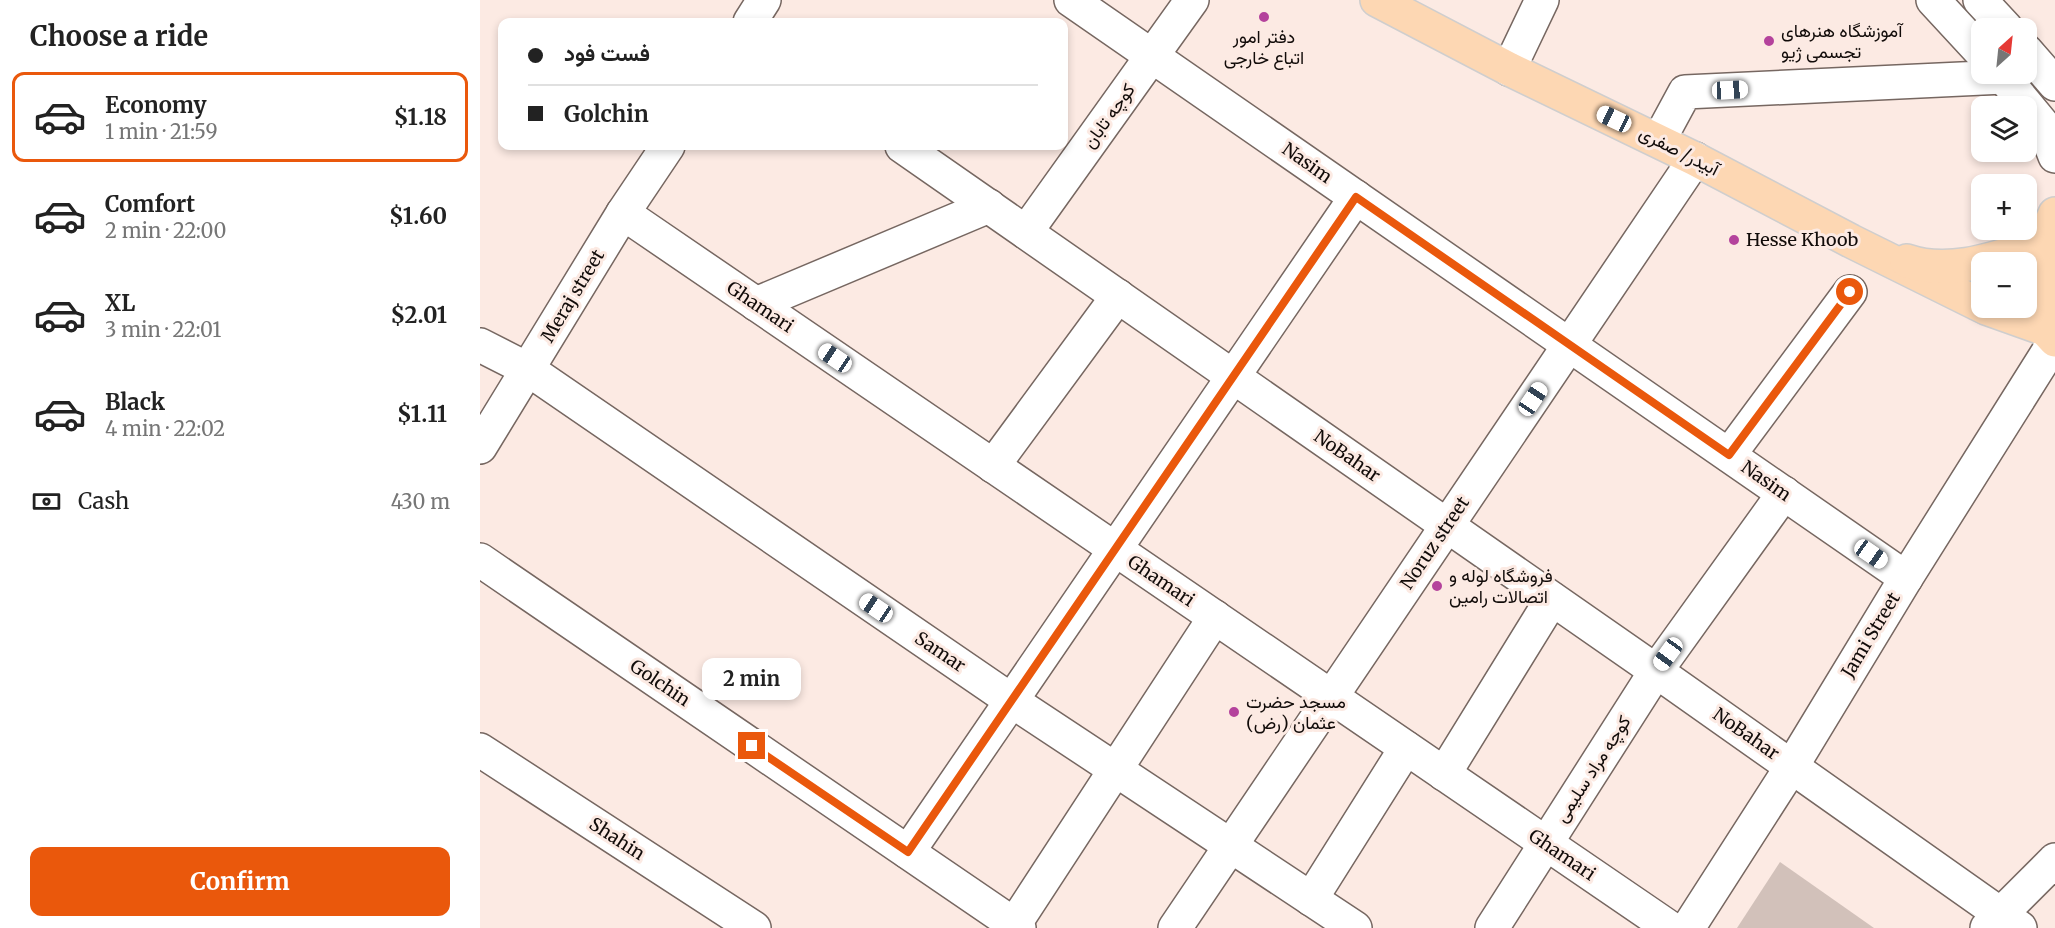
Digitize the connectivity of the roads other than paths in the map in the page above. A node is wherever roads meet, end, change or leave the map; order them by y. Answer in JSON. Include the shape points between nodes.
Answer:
{"nodes":[{"id":1,"x":1071,"y":0,"type":"edge"},
{"id":2,"x":1192,"y":0,"type":"edge"},
{"id":3,"x":1377,"y":0,"type":"edge"},
{"id":4,"x":1542,"y":0,"type":"edge"},
{"id":5,"x":1933,"y":0,"type":"edge"},
{"id":6,"x":1980,"y":0,"type":"edge"},
{"id":7,"x":1997,"y":18,"type":"edge"},
{"id":8,"x":1971,"y":41,"type":"edge"},
{"id":9,"x":1152,"y":56,"type":"junction"},
{"id":10,"x":2037,"y":56,"type":"edge"},
{"id":11,"x":1509,"y":69,"type":"junction"},
{"id":12,"x":1971,"y":77,"type":"edge"},
{"id":13,"x":2009,"y":84,"type":"edge"},
{"id":14,"x":2055,"y":84,"type":"edge"},
{"id":15,"x":1659,"y":140,"type":"junction"},
{"id":16,"x":665,"y":150,"type":"edge"},
{"id":17,"x":908,"y":150,"type":"edge"},
{"id":18,"x":2055,"y":156,"type":"edge"},
{"id":19,"x":1695,"y":159,"type":"junction"},
{"id":20,"x":1356,"y":197,"type":"junction"},
{"id":21,"x":989,"y":206,"type":"junction"},
{"id":22,"x":623,"y":213,"type":"junction"},
{"id":23,"x":2055,"y":214,"type":"edge"},
{"id":24,"x":1026,"y":232,"type":"junction"},
{"id":25,"x":1851,"y":241,"type":"junction"},
{"id":26,"x":2042,"y":244,"type":"junction"},
{"id":27,"x":1850,"y":292,"type":"dead end"},
{"id":28,"x":1118,"y":296,"type":"junction"},
{"id":29,"x":1971,"y":301,"type":"edge"},
{"id":30,"x":756,"y":304,"type":"junction"},
{"id":31,"x":2009,"y":318,"type":"edge"},
{"id":32,"x":2052,"y":337,"type":"edge"},
{"id":33,"x":480,"y":345,"type":"edge"},
{"id":34,"x":1569,"y":345,"type":"junction"},
{"id":35,"x":529,"y":370,"type":"junction"},
{"id":36,"x":1234,"y":376,"type":"junction"},
{"id":37,"x":480,"y":447,"type":"edge"},
{"id":38,"x":1729,"y":455,"type":"junction"},
{"id":39,"x":993,"y":466,"type":"junction"},
{"id":40,"x":1784,"y":493,"type":"junction"},
{"id":41,"x":1447,"y":526,"type":"junction"},
{"id":42,"x":1115,"y":549,"type":"junction"},
{"id":43,"x":480,"y":560,"type":"edge"},
{"id":44,"x":1906,"y":578,"type":"junction"},
{"id":45,"x":1552,"y":599,"type":"junction"},
{"id":46,"x":1215,"y":617,"type":"junction"},
{"id":47,"x":1656,"y":671,"type":"junction"},
{"id":48,"x":1332,"y":697,"type":"junction"},
{"id":49,"x":1012,"y":701,"type":"junction"},
{"id":50,"x":1406,"y":748,"type":"junction"},
{"id":51,"x":480,"y":750,"type":"edge"},
{"id":52,"x":1792,"y":766,"type":"junction"},
{"id":53,"x":1116,"y":770,"type":"junction"},
{"id":54,"x":1444,"y":774,"type":"junction"},
{"id":55,"x":1546,"y":843,"type":"junction"},
{"id":56,"x":1231,"y":846,"type":"junction"},
{"id":57,"x":908,"y":852,"type":"junction"},
{"id":58,"x":2055,"y":860,"type":"edge"},
{"id":59,"x":1311,"y":899,"type":"junction"},
{"id":60,"x":2002,"y":924,"type":"edge"},
{"id":61,"x":1017,"y":926,"type":"edge"},
{"id":62,"x":754,"y":928,"type":"edge"},
{"id":63,"x":1175,"y":928,"type":"edge"},
{"id":64,"x":1355,"y":928,"type":"edge"},
{"id":65,"x":1492,"y":928,"type":"edge"},
{"id":66,"x":1670,"y":928,"type":"edge"},
{"id":67,"x":1688,"y":928,"type":"edge"}],
"edges":[{"from":1,"to":9,"type":"street","name":"Nasim"},
{"from":2,"to":9,"type":"street","name":"کوچه تابان"},
{"from":3,"to":11,"type":"main road","name":"آبیدر/ صفری"},
{"from":4,"to":11,"type":"street"},
{"from":5,"to":8,"type":"street"},
{"from":6,"to":7,"type":"street"},
{"from":9,"to":20,"type":"street","name":"Nasim"},
{"from":9,"to":24,"type":"street","name":"کوچه تابان"},
{"from":10,"to":14,"type":"street"},
{"from":11,"to":15,"type":"main road","name":"آبیدر/ صفری"},
{"from":12,"to":15,"type":"street","via":[[1684,92]]},
{"from":13,"to":18,"type":"street","via":[[2043,125]]},
{"from":15,"to":19,"type":"main road","name":"آبیدر/ صفری"},
{"from":16,"to":22,"type":"street","name":"Meraj street"},
{"from":17,"to":21,"type":"street","name":"NoBahar"},
{"from":19,"to":25,"type":"main road","name":"آبیدر/ صفری"},
{"from":19,"to":34,"type":"street","name":"Noruz street"},
{"from":20,"to":34,"type":"street","name":"Nasim"},
{"from":20,"to":36,"type":"street"},
{"from":21,"to":24,"type":"street","name":"NoBahar"},
{"from":21,"to":30,"type":"street"},
{"from":22,"to":30,"type":"street","name":"Ghamari"},
{"from":22,"to":35,"type":"street","name":"Meraj street"},
{"from":23,"to":26,"type":"main road"},
{"from":24,"to":28,"type":"street","name":"NoBahar"},
{"from":25,"to":26,"type":"main road","via":[[1923,266],[1983,262]]},
{"from":25,"to":29,"type":"main road"},
{"from":26,"to":32,"type":"main road","via":[[2039,306]]},
{"from":27,"to":38,"type":"street"},
{"from":28,"to":36,"type":"street","name":"NoBahar"},
{"from":28,"to":39,"type":"street"},
{"from":30,"to":39,"type":"street","name":"Ghamari"},
{"from":31,"to":32,"type":"main road"},
{"from":32,"to":44,"type":"street","name":"Jami Street"},
{"from":33,"to":35,"type":"street","name":"Samar"},
{"from":34,"to":38,"type":"street","name":"Nasim"},
{"from":34,"to":41,"type":"street","name":"Noruz street"},
{"from":35,"to":37,"type":"street","name":"Meraj street"},
{"from":35,"to":49,"type":"street","name":"Samar"},
{"from":36,"to":41,"type":"street","name":"NoBahar"},
{"from":36,"to":42,"type":"street"},
{"from":38,"to":40,"type":"street","name":"Nasim"},
{"from":39,"to":42,"type":"street","name":"Ghamari"},
{"from":40,"to":44,"type":"street","name":"Nasim"},
{"from":40,"to":47,"type":"street","name":"کوچه مراد سلیمی"},
{"from":41,"to":45,"type":"street","name":"NoBahar"},
{"from":41,"to":48,"type":"street","name":"Noruz street"},
{"from":42,"to":46,"type":"street","name":"Ghamari"},
{"from":42,"to":49,"type":"street"},
{"from":43,"to":57,"type":"street","name":"Golchin"},
{"from":44,"to":52,"type":"street","name":"Jami Street"},
{"from":45,"to":47,"type":"street","name":"NoBahar"},
{"from":45,"to":54,"type":"street"},
{"from":46,"to":48,"type":"street","name":"Ghamari"},
{"from":46,"to":53,"type":"street"},
{"from":47,"to":52,"type":"street","name":"NoBahar"},
{"from":47,"to":55,"type":"street","name":"کوچه مراد سلیمی"},
{"from":48,"to":50,"type":"street","name":"Ghamari"},
{"from":48,"to":56,"type":"street","name":"Noruz street"},
{"from":49,"to":53,"type":"street","name":"Samar"},
{"from":49,"to":57,"type":"street"},
{"from":50,"to":54,"type":"street","name":"Ghamari"},
{"from":50,"to":59,"type":"street"},
{"from":51,"to":62,"type":"street","name":"Shahin"},
{"from":52,"to":60,"type":"street","name":"NoBahar"},
{"from":52,"to":67,"type":"street","name":"Jami Street"},
{"from":53,"to":56,"type":"street","name":"Samar"},
{"from":53,"to":61,"type":"street"},
{"from":54,"to":55,"type":"street","name":"Ghamari"},
{"from":55,"to":65,"type":"street","name":"کوچه مراد سلیمی"},
{"from":55,"to":66,"type":"street","name":"Ghamari"},
{"from":56,"to":59,"type":"street","name":"Samar"},
{"from":56,"to":63,"type":"street","name":"Noruz street"},
{"from":57,"to":61,"type":"street","name":"Golchin"},
{"from":58,"to":60,"type":"street"},
{"from":59,"to":64,"type":"street","name":"Samar"}]}
